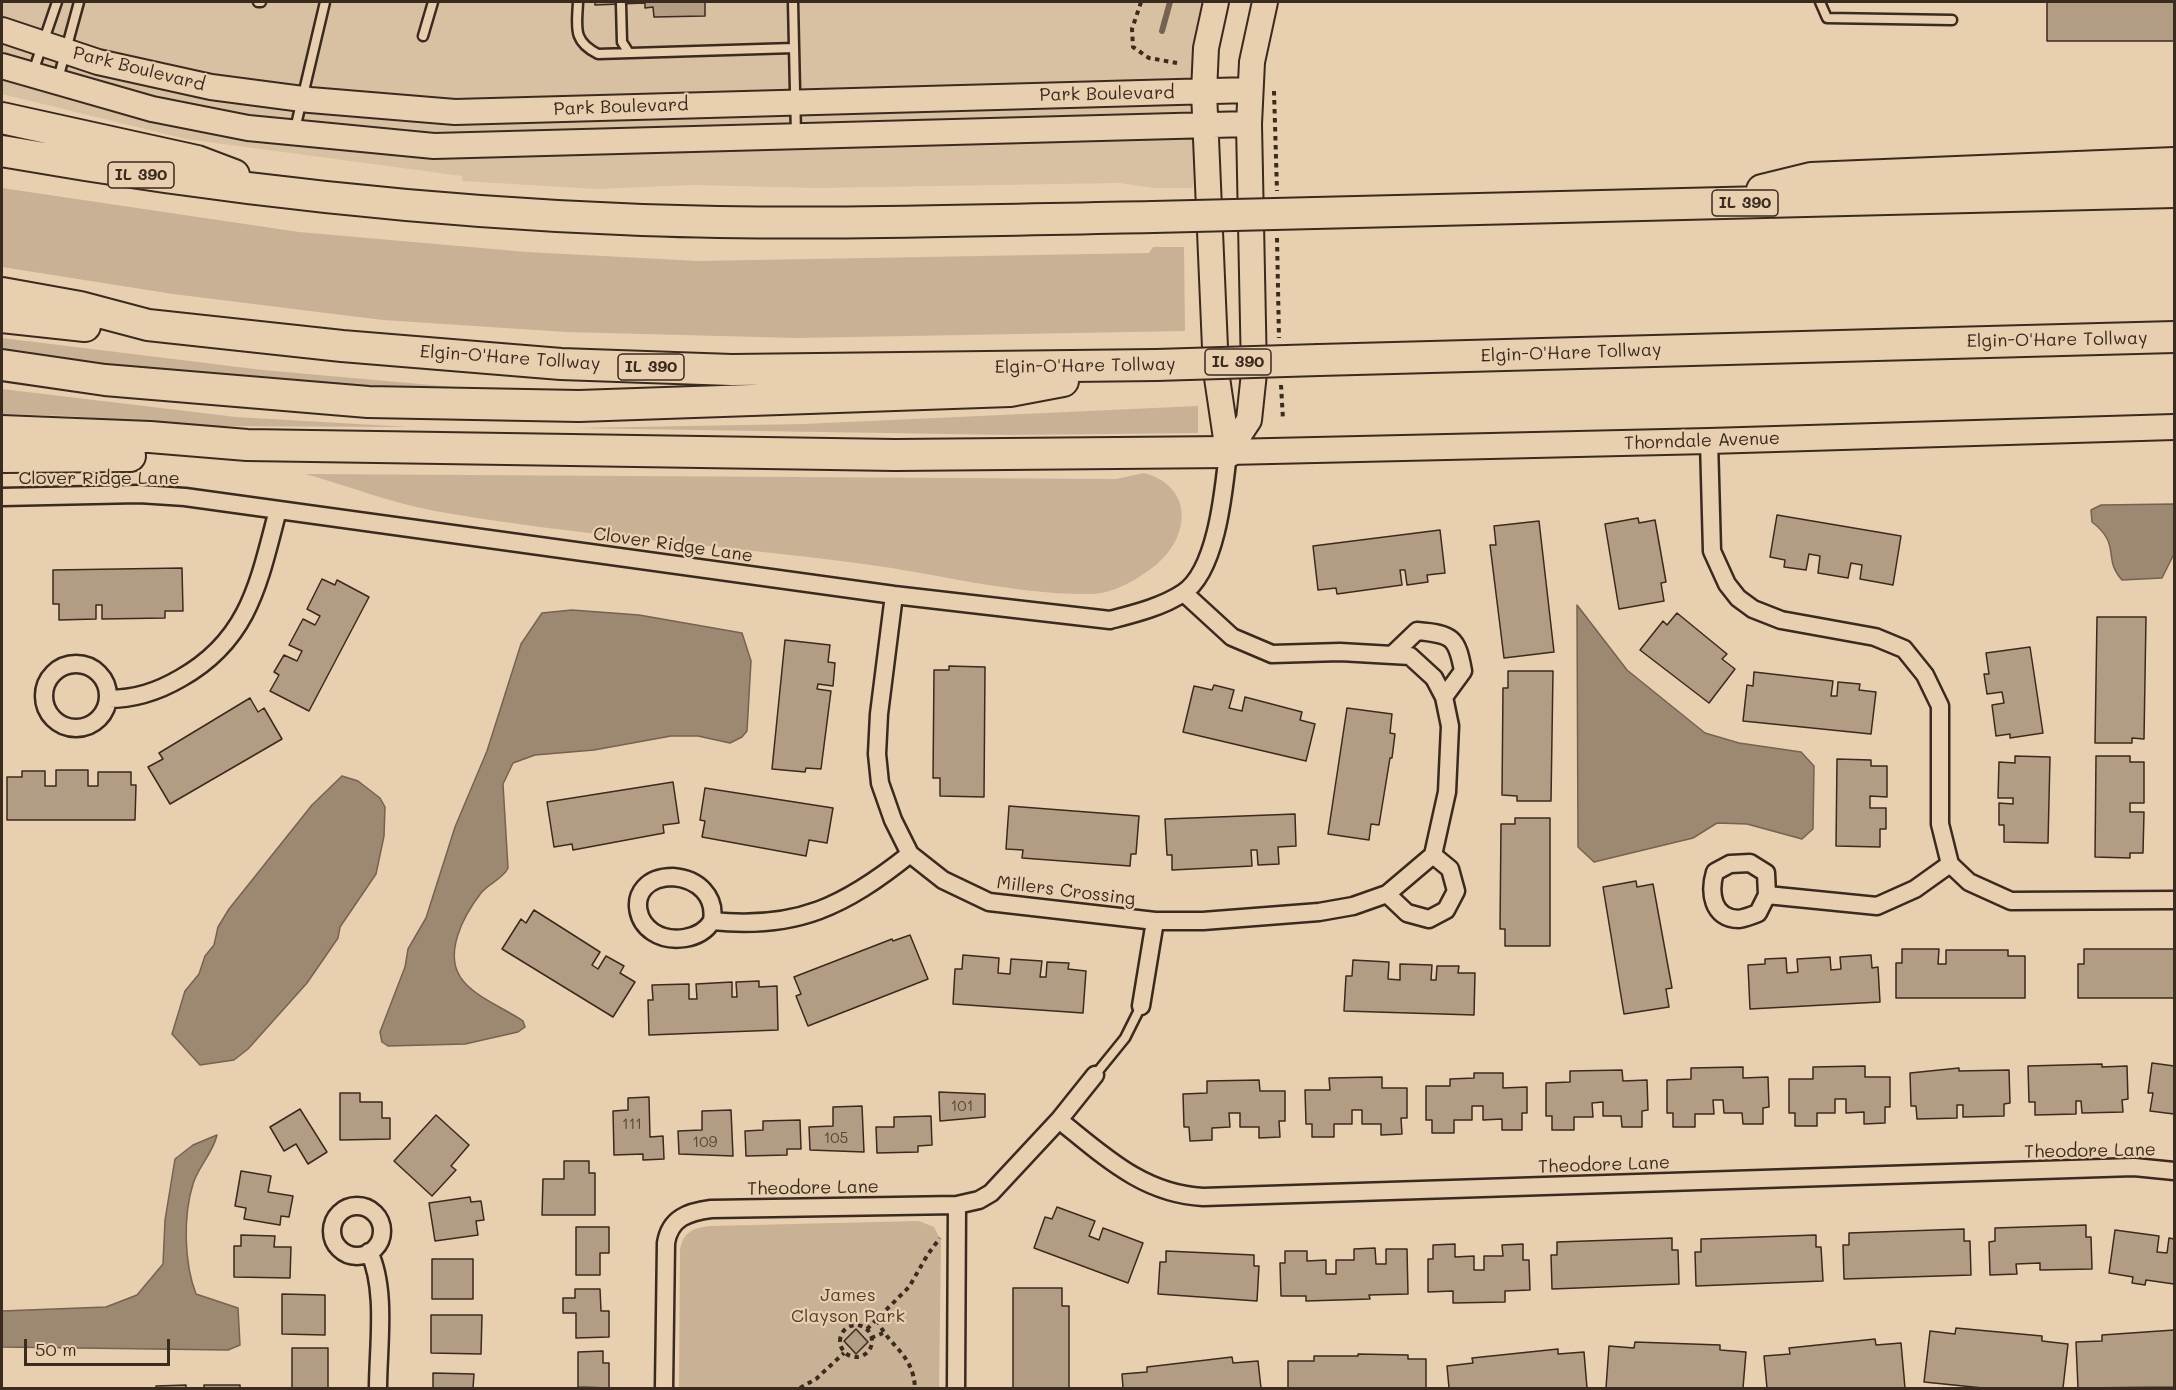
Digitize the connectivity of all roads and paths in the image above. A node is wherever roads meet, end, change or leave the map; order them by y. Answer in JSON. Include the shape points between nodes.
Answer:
{"nodes":[{"id":1,"x":57,"y":2,"type":"edge"},
{"id":2,"x":79,"y":2,"type":"edge"},
{"id":3,"x":325,"y":2,"type":"edge"},
{"id":4,"x":433,"y":2,"type":"edge"},
{"id":5,"x":578,"y":2,"type":"edge"},
{"id":6,"x":793,"y":2,"type":"edge"},
{"id":7,"x":1141,"y":2,"type":"edge"},
{"id":8,"x":1216,"y":2,"type":"edge"},
{"id":9,"x":1265,"y":2,"type":"edge"},
{"id":10,"x":1820,"y":2,"type":"edge"},
{"id":11,"x":621,"y":4,"type":"dead end"},
{"id":12,"x":1952,"y":20,"type":"dead end"},
{"id":13,"x":2,"y":30,"type":"edge"},
{"id":14,"x":423,"y":36,"type":"dead end"},
{"id":15,"x":55,"y":48,"type":"junction"},
{"id":16,"x":794,"y":48,"type":"junction"},
{"id":17,"x":629,"y":53,"type":"junction"},
{"id":18,"x":1177,"y":63,"type":"dead end"},
{"id":19,"x":2,"y":66,"type":"edge"},
{"id":20,"x":32,"y":75,"type":"junction"},
{"id":21,"x":57,"y":82,"type":"junction"},
{"id":22,"x":1262,"y":87,"type":"junction"},
{"id":23,"x":1204,"y":92,"type":"junction"},
{"id":24,"x":302,"y":99,"type":"junction"},
{"id":25,"x":796,"y":102,"type":"junction"},
{"id":26,"x":2,"y":118,"type":"edge"},
{"id":27,"x":1249,"y":124,"type":"junction"},
{"id":28,"x":1205,"y":126,"type":"junction"},
{"id":29,"x":294,"y":132,"type":"junction"},
{"id":30,"x":796,"y":136,"type":"junction"},
{"id":31,"x":2,"y":151,"type":"edge"},
{"id":32,"x":2175,"y":163,"type":"edge"},
{"id":33,"x":2175,"y":192,"type":"edge"},
{"id":34,"x":282,"y":193,"type":"junction"},
{"id":35,"x":1276,"y":193,"type":"dead end"},
{"id":36,"x":1705,"y":204,"type":"junction"},
{"id":37,"x":1277,"y":234,"type":"dead end"},
{"id":38,"x":2,"y":293,"type":"edge"},
{"id":39,"x":2,"y":317,"type":"edge"},
{"id":40,"x":148,"y":325,"type":"junction"},
{"id":41,"x":2175,"y":337,"type":"edge"},
{"id":42,"x":1280,"y":350,"type":"dead end"},
{"id":43,"x":2,"y":365,"type":"edge"},
{"id":44,"x":1156,"y":365,"type":"junction"},
{"id":45,"x":1281,"y":380,"type":"dead end"},
{"id":46,"x":1283,"y":420,"type":"dead end"},
{"id":47,"x":2175,"y":427,"type":"edge"},
{"id":48,"x":2,"y":431,"type":"edge"},
{"id":49,"x":1709,"y":441,"type":"junction"},
{"id":50,"x":247,"y":445,"type":"junction"},
{"id":51,"x":1228,"y":452,"type":"junction"},
{"id":52,"x":2,"y":457,"type":"edge"},
{"id":53,"x":2,"y":498,"type":"edge"},
{"id":54,"x":278,"y":510,"type":"junction"},
{"id":55,"x":1184,"y":593,"type":"junction"},
{"id":56,"x":894,"y":595,"type":"junction"},
{"id":57,"x":1393,"y":654,"type":"junction"},
{"id":58,"x":1444,"y":697,"type":"junction"},
{"id":59,"x":108,"y":699,"type":"dead end"},
{"id":60,"x":910,"y":854,"type":"junction"},
{"id":61,"x":1433,"y":855,"type":"junction"},
{"id":62,"x":1950,"y":864,"type":"junction"},
{"id":63,"x":1387,"y":894,"type":"junction"},
{"id":64,"x":1767,"y":895,"type":"dead end"},
{"id":65,"x":2175,"y":900,"type":"edge"},
{"id":66,"x":712,"y":921,"type":"junction"},
{"id":67,"x":1155,"y":921,"type":"junction"},
{"id":68,"x":1141,"y":1006,"type":"joint"},
{"id":69,"x":1095,"y":1075,"type":"joint"},
{"id":70,"x":1059,"y":1120,"type":"junction"},
{"id":71,"x":2175,"y":1171,"type":"edge"},
{"id":72,"x":957,"y":1205,"type":"junction"},
{"id":73,"x":940,"y":1238,"type":"dead end"},
{"id":74,"x":369,"y":1252,"type":"dead end"},
{"id":75,"x":877,"y":1320,"type":"junction"},
{"id":76,"x":867,"y":1329,"type":"junction"},
{"id":77,"x":882,"y":1333,"type":"junction"},
{"id":78,"x":871,"y":1338,"type":"junction"},
{"id":79,"x":844,"y":1353,"type":"junction"},
{"id":80,"x":378,"y":1389,"type":"edge"},
{"id":81,"x":664,"y":1389,"type":"edge"},
{"id":82,"x":800,"y":1389,"type":"edge"},
{"id":83,"x":915,"y":1389,"type":"edge"},
{"id":84,"x":956,"y":1389,"type":"edge"}],
"edges":[{"from":1,"to":15,"type":"lane"},
{"from":2,"to":15,"type":"lane"},
{"from":3,"to":24,"type":"lane"},
{"from":4,"to":14,"type":"lane"},
{"from":5,"to":17,"type":"lane","via":[[577,32],[584,47],[598,54]]},
{"from":6,"to":16,"type":"lane"},
{"from":7,"to":18,"type":"path","via":[[1132,29],[1133,47],[1149,58]]},
{"from":8,"to":23,"type":"street","via":[[1206,48]]},
{"from":9,"to":22,"type":"street","via":[[1252,62]]},
{"from":10,"to":12,"type":"lane","via":[[1827,18]]},
{"from":11,"to":17,"type":"lane","via":[[622,42]]},
{"from":13,"to":15,"type":"street","name":"Park Boulevard"},
{"from":15,"to":20,"type":"lane"},
{"from":15,"to":21,"type":"lane"},
{"from":15,"to":24,"type":"street","name":"Park Boulevard","via":[[98,62],[211,87]]},
{"from":16,"to":17,"type":"lane"},
{"from":16,"to":25,"type":"lane"},
{"from":19,"to":20,"type":"street","name":"Park Boulevard"},
{"from":20,"to":21,"type":"street","name":"Park Boulevard"},
{"from":21,"to":29,"type":"street","name":"Park Boulevard","via":[[152,109],[248,128]]},
{"from":22,"to":23,"type":"street","name":"Park Boulevard"},
{"from":22,"to":27,"type":"street"},
{"from":22,"to":35,"type":"path","via":[[1276,118]]},
{"from":23,"to":25,"type":"street","name":"Park Boulevard"},
{"from":23,"to":28,"type":"street"},
{"from":24,"to":25,"type":"street","name":"Park Boulevard","via":[[455,112]]},
{"from":24,"to":29,"type":"lane"},
{"from":25,"to":30,"type":"lane"},
{"from":26,"to":34,"type":"highway","via":[[197,161]]},
{"from":27,"to":28,"type":"street","name":"Park Boulevard"},
{"from":27,"to":51,"type":"street","via":[[1254,374],[1249,420]]},
{"from":28,"to":30,"type":"street","name":"Park Boulevard"},
{"from":28,"to":51,"type":"street","via":[[1216,371]]},
{"from":29,"to":30,"type":"street","name":"Park Boulevard","via":[[434,146]]},
{"from":31,"to":34,"type":"highway","number":"IL 390","via":[[134,174]]},
{"from":32,"to":36,"type":"highway","via":[[1811,178]]},
{"from":33,"to":36,"type":"highway","number":"IL 390"},
{"from":34,"to":36,"type":"highway","number":"IL 390","bridge":true,"via":[[443,209],[642,220],[837,223]]},
{"from":37,"to":42,"type":"path"},
{"from":38,"to":40,"type":"highway","name":"Elgin-O'Hare Tollway","number":"IL 390","via":[[80,307]]},
{"from":39,"to":40,"type":"highway","via":[[79,326]]},
{"from":40,"to":44,"type":"highway","name":"Elgin-O'Hare Tollway","number":"IL 390","via":[[561,364],[732,370]]},
{"from":41,"to":44,"type":"highway","name":"Elgin-O'Hare Tollway","number":"IL 390","bridge":true},
{"from":43,"to":44,"type":"highway","via":[[105,380],[278,396],[368,402],[579,406],[1010,391]]},
{"from":45,"to":46,"type":"path"},
{"from":47,"to":49,"type":"street","name":"Thorndale Avenue"},
{"from":48,"to":50,"type":"highway"},
{"from":49,"to":51,"type":"street","name":"Thorndale Avenue"},
{"from":49,"to":62,"type":"street","via":[[1712,551],[1738,598],[1781,620],[1875,637],[1904,650],[1925,675],[1940,706],[1940,824]]},
{"from":50,"to":51,"type":"highway","via":[[895,455]]},
{"from":50,"to":52,"type":"highway","via":[[160,455]]},
{"from":51,"to":55,"type":"street","via":[[1221,511],[1211,547],[1200,572]]},
{"from":53,"to":54,"type":"street","name":"Clover Ridge Lane","via":[[139,494]]},
{"from":54,"to":56,"type":"street","name":"Clover Ridge Lane"},
{"from":54,"to":59,"type":"street","via":[[258,587],[225,645],[196,670],[167,686],[132,699]]},
{"from":55,"to":56,"type":"street","name":"Clover Ridge Lane","via":[[1110,620]]},
{"from":55,"to":57,"type":"street","via":[[1232,636],[1272,654]]},
{"from":56,"to":60,"type":"street","name":"Millers Crossing","via":[[884,665],[878,766],[888,810]]},
{"from":57,"to":58,"type":"street","via":[[1410,656],[1434,678]]},
{"from":57,"to":58,"type":"street","via":[[1417,631],[1443,633],[1459,647],[1463,671]]},
{"from":58,"to":61,"type":"street","via":[[1450,726],[1447,792]]},
{"from":60,"to":66,"type":"street","via":[[863,891],[815,913],[764,923]]},
{"from":60,"to":67,"type":"street","name":"Millers Crossing","via":[[943,880],[990,903]]},
{"from":61,"to":63,"type":"street","name":"Millers Crossing"},
{"from":61,"to":63,"type":"street","via":[[1450,869],[1456,891],[1446,910],[1429,919],[1407,913]]},
{"from":62,"to":64,"type":"street","via":[[1915,889],[1877,906]]},
{"from":62,"to":65,"type":"street","via":[[1969,882],[2011,901]]},
{"from":63,"to":67,"type":"street","name":"Millers Crossing","via":[[1319,912]]},
{"from":66,"to":66,"type":"street","via":[[709,898],[689,880],[656,879],[640,896],[640,919],[661,936],[687,938],[703,932]]},
{"from":67,"to":68,"type":"street"},
{"from":68,"to":69,"type":"lane","via":[[1125,1038]]},
{"from":69,"to":70,"type":"street","name":"Theodore Lane"},
{"from":70,"to":71,"type":"street","name":"Theodore Lane","via":[[1144,1184],[1203,1197],[2134,1167]]},
{"from":70,"to":72,"type":"street","name":"Theodore Lane","via":[[989,1195]]},
{"from":72,"to":81,"type":"street","name":"Theodore Lane","via":[[711,1209],[689,1213],[674,1222],[666,1243]]},
{"from":72,"to":84,"type":"street"},
{"from":73,"to":75,"type":"path","via":[[909,1287]]},
{"from":74,"to":80,"type":"street","via":[[379,1288]]},
{"from":75,"to":76,"type":"path"},
{"from":75,"to":77,"type":"path"},
{"from":76,"to":78,"type":"path"},
{"from":76,"to":79,"type":"path","via":[[853,1326],[845,1330],[841,1341]]},
{"from":77,"to":78,"type":"path"},
{"from":77,"to":83,"type":"path","via":[[908,1359]]},
{"from":78,"to":79,"type":"path","via":[[870,1349],[862,1356]]},
{"from":79,"to":82,"type":"path"}]}
